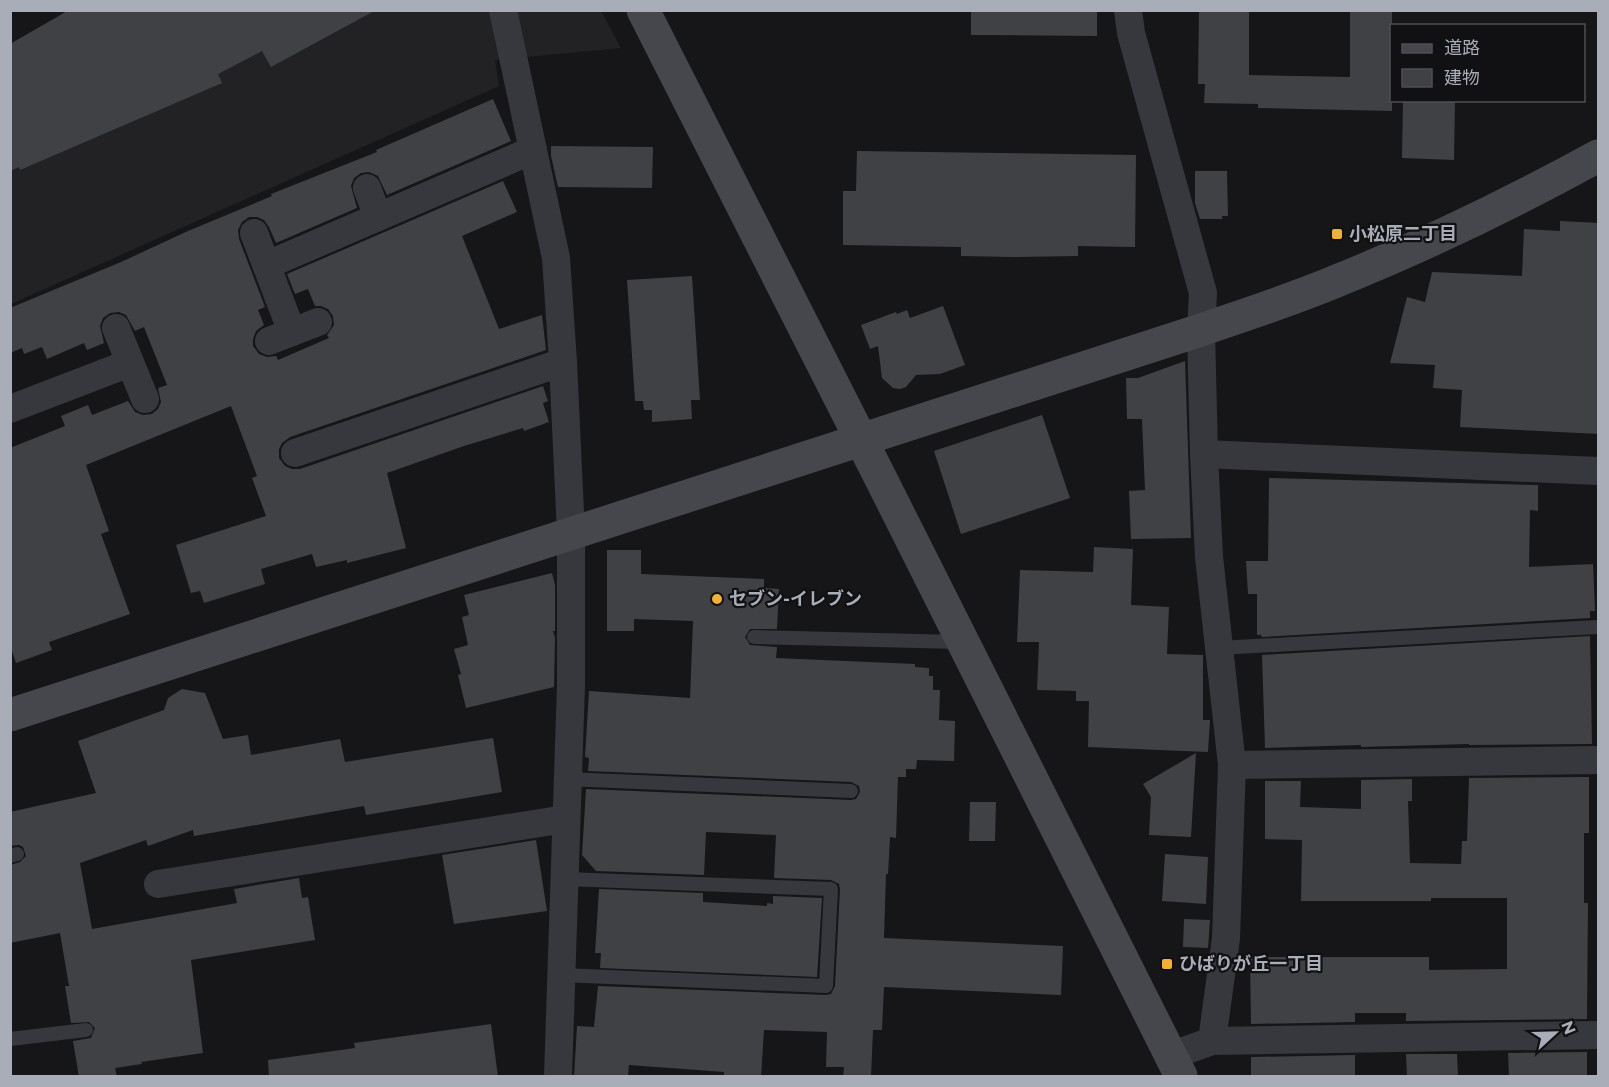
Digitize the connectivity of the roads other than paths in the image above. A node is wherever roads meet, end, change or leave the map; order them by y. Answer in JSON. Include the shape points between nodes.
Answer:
{"nodes":[{"id":1,"x":503,"y":10,"type":"edge"},
{"id":2,"x":643,"y":10,"type":"edge"},
{"id":3,"x":1128,"y":10,"type":"edge"},
{"id":4,"x":533,"y":150,"type":"junction"},
{"id":5,"x":1599,"y":156,"type":"edge"},
{"id":6,"x":367,"y":188,"type":"dead end"},
{"id":7,"x":378,"y":217,"type":"junction"},
{"id":8,"x":254,"y":233,"type":"dead end"},
{"id":9,"x":267,"y":265,"type":"junction"},
{"id":10,"x":116,"y":328,"type":"dead end"},
{"id":11,"x":1201,"y":330,"type":"junction"},
{"id":12,"x":293,"y":332,"type":"dead end"},
{"id":13,"x":563,"y":362,"type":"junction"},
{"id":14,"x":130,"y":363,"type":"junction"},
{"id":15,"x":145,"y":399,"type":"dead end"},
{"id":16,"x":10,"y":409,"type":"edge"},
{"id":17,"x":861,"y":440,"type":"junction"},
{"id":18,"x":295,"y":453,"type":"dead end"},
{"id":19,"x":1204,"y":454,"type":"junction"},
{"id":20,"x":1599,"y":471,"type":"edge"},
{"id":21,"x":571,"y":534,"type":"junction"},
{"id":22,"x":1599,"y":627,"type":"edge"},
{"id":23,"x":754,"y":638,"type":"dead end"},
{"id":24,"x":962,"y":642,"type":"junction"},
{"id":25,"x":1219,"y":648,"type":"junction"},
{"id":26,"x":10,"y":715,"type":"edge"},
{"id":27,"x":1599,"y":759,"type":"edge"},
{"id":28,"x":1232,"y":765,"type":"junction"},
{"id":29,"x":566,"y":779,"type":"junction"},
{"id":30,"x":851,"y":791,"type":"dead end"},
{"id":31,"x":565,"y":819,"type":"junction"},
{"id":32,"x":565,"y":879,"type":"junction"},
{"id":33,"x":158,"y":884,"type":"dead end"},
{"id":34,"x":561,"y":975,"type":"junction"},
{"id":35,"x":86,"y":1030,"type":"dead end"},
{"id":36,"x":1599,"y":1035,"type":"edge"},
{"id":37,"x":10,"y":1039,"type":"edge"},
{"id":38,"x":1212,"y":1041,"type":"junction"},
{"id":39,"x":1176,"y":1066,"type":"edge"},
{"id":40,"x":558,"y":1077,"type":"edge"}],
"edges":[{"from":1,"to":4,"type":"street"},
{"from":2,"to":17,"type":"street"},
{"from":3,"to":11,"type":"street","via":[[1203,293]]},
{"from":4,"to":7,"type":"street"},
{"from":4,"to":13,"type":"street","via":[[556,258]]},
{"from":5,"to":11,"type":"street","via":[[1500,209],[1419,246],[1338,281]]},
{"from":6,"to":7,"type":"street"},
{"from":7,"to":9,"type":"street"},
{"from":8,"to":9,"type":"street"},
{"from":9,"to":12,"type":"street"},
{"from":10,"to":14,"type":"street"},
{"from":11,"to":17,"type":"street"},
{"from":11,"to":19,"type":"street"},
{"from":13,"to":18,"type":"street"},
{"from":13,"to":21,"type":"street"},
{"from":14,"to":15,"type":"street"},
{"from":14,"to":16,"type":"street"},
{"from":17,"to":21,"type":"street"},
{"from":17,"to":24,"type":"street"},
{"from":19,"to":20,"type":"street"},
{"from":19,"to":25,"type":"street"},
{"from":21,"to":26,"type":"street"},
{"from":21,"to":29,"type":"street","via":[[571,685]]},
{"from":22,"to":25,"type":"lane"},
{"from":23,"to":24,"type":"lane"},
{"from":24,"to":39,"type":"street"},
{"from":25,"to":28,"type":"street"},
{"from":27,"to":28,"type":"street"},
{"from":28,"to":38,"type":"street","via":[[1226,938]]},
{"from":29,"to":30,"type":"lane"},
{"from":29,"to":31,"type":"street"},
{"from":31,"to":32,"type":"street"},
{"from":31,"to":33,"type":"street"},
{"from":32,"to":34,"type":"street"},
{"from":32,"to":34,"type":"lane","via":[[831,889],[826,986]]},
{"from":34,"to":40,"type":"street"},
{"from":35,"to":37,"type":"lane"},
{"from":36,"to":38,"type":"street"},
{"from":38,"to":39,"type":"street"}]}
